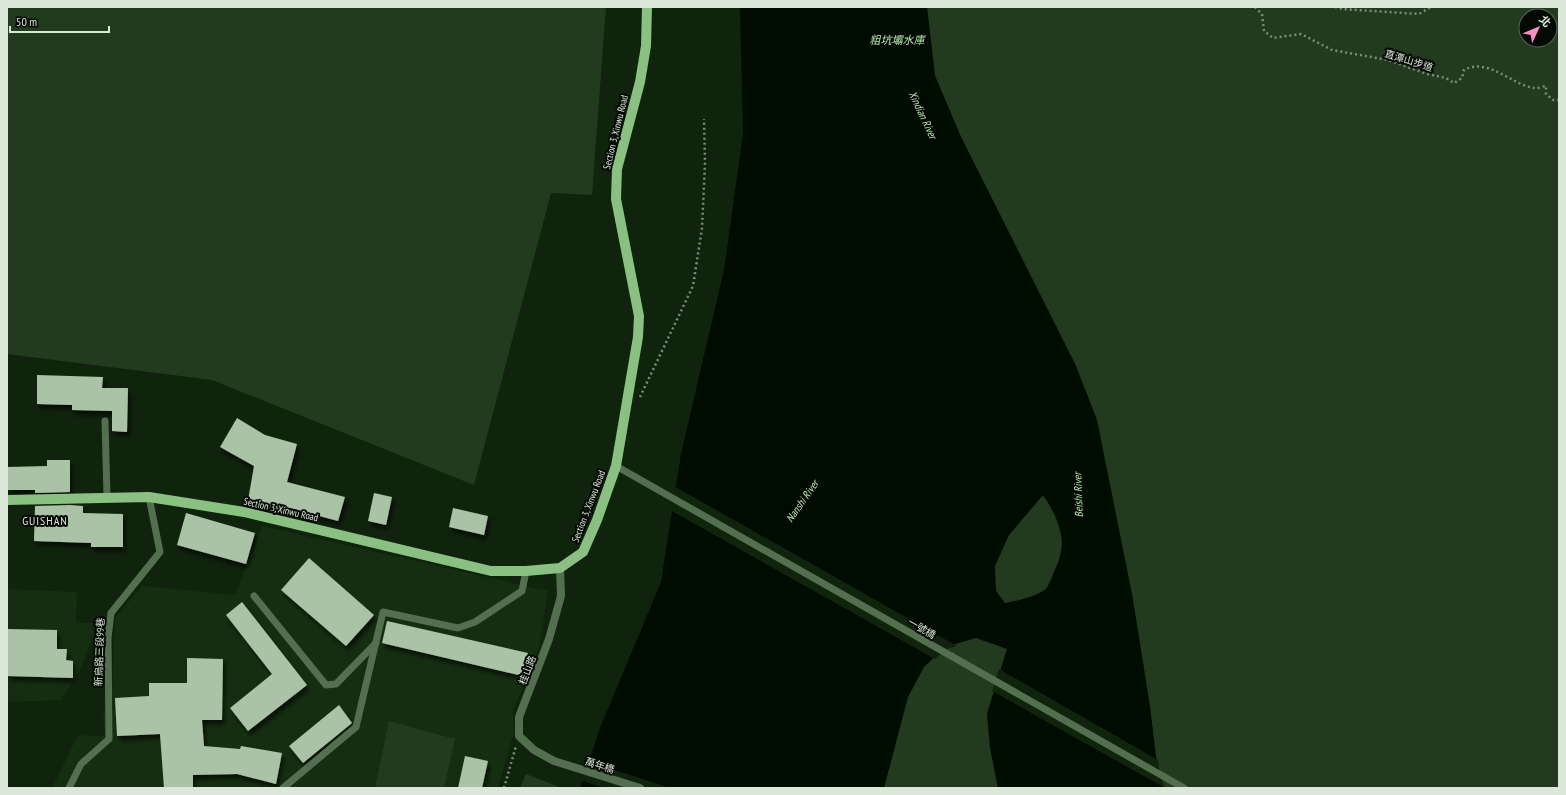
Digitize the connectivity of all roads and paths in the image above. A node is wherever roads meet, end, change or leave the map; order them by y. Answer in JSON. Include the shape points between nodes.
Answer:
{"nodes":[{"id":1,"x":647,"y":7,"type":"edge"},
{"id":2,"x":1255,"y":7,"type":"edge"},
{"id":3,"x":1335,"y":7,"type":"edge"},
{"id":4,"x":1430,"y":7,"type":"edge"},
{"id":5,"x":1287,"y":35,"type":"dead end"},
{"id":6,"x":1284,"y":37,"type":"junction"},
{"id":7,"x":1559,"y":100,"type":"edge"},
{"id":8,"x":704,"y":119,"type":"dead end"},
{"id":9,"x":639,"y":400,"type":"dead end"},
{"id":10,"x":105,"y":422,"type":"dead end"},
{"id":11,"x":616,"y":466,"type":"junction"},
{"id":12,"x":149,"y":496,"type":"junction"},
{"id":13,"x":107,"y":497,"type":"junction"},
{"id":14,"x":7,"y":500,"type":"edge"},
{"id":15,"x":560,"y":568,"type":"junction"},
{"id":16,"x":526,"y":571,"type":"junction"},
{"id":17,"x":254,"y":596,"type":"dead end"},
{"id":18,"x":376,"y":643,"type":"junction"},
{"id":19,"x":519,"y":736,"type":"junction"},
{"id":20,"x":69,"y":788,"type":"edge"},
{"id":21,"x":283,"y":788,"type":"edge"},
{"id":22,"x":504,"y":788,"type":"edge"},
{"id":23,"x":640,"y":788,"type":"edge"},
{"id":24,"x":1184,"y":788,"type":"edge"}],
"edges":[{"from":1,"to":11,"type":"main road","name":"Section 3, Xinwu Road","via":[[646,46],[640,82],[617,169],[616,199],[639,316],[638,337]]},
{"from":2,"to":6,"type":"path","name":"直潭山步道","via":[[1262,14],[1264,31],[1273,38]]},
{"from":3,"to":4,"type":"path","via":[[1419,14]]},
{"from":5,"to":6,"type":"path"},
{"from":6,"to":7,"type":"path","name":"直潭山步道","via":[[1301,34],[1332,50],[1388,60],[1426,74],[1446,78],[1454,83],[1462,78],[1464,70],[1471,66],[1492,69],[1535,89],[1546,86],[1546,94],[1553,100]]},
{"from":8,"to":9,"type":"path","via":[[702,228],[693,286]]},
{"from":10,"to":13,"type":"lane"},
{"from":11,"to":15,"type":"main road","name":"Section 3, Xinwu Road","via":[[583,552]]},
{"from":11,"to":24,"type":"lane","name":"一號橋"},
{"from":12,"to":13,"type":"main road","name":"Section 3, Xinwu Road"},
{"from":12,"to":16,"type":"main road","name":"Section 3, Xinwu Road","via":[[244,512],[492,571]]},
{"from":12,"to":20,"type":"lane","name":"新烏路三段99巷","via":[[160,552],[111,613],[108,638],[109,739],[81,764]]},
{"from":13,"to":14,"type":"main road","name":"Section 3, Xinwu Road"},
{"from":15,"to":16,"type":"main road","name":"Section 3, Xinwu Road"},
{"from":15,"to":19,"type":"street","name":"桂山路","via":[[561,596],[547,646],[519,717]]},
{"from":16,"to":18,"type":"lane","via":[[522,591],[475,622],[458,628],[383,612]]},
{"from":17,"to":18,"type":"lane","via":[[326,685],[336,684]]},
{"from":18,"to":21,"type":"lane","via":[[356,727]]},
{"from":19,"to":22,"type":"path"},
{"from":19,"to":23,"type":"street","name":"萬年橋","via":[[534,750],[554,761]]}]}
